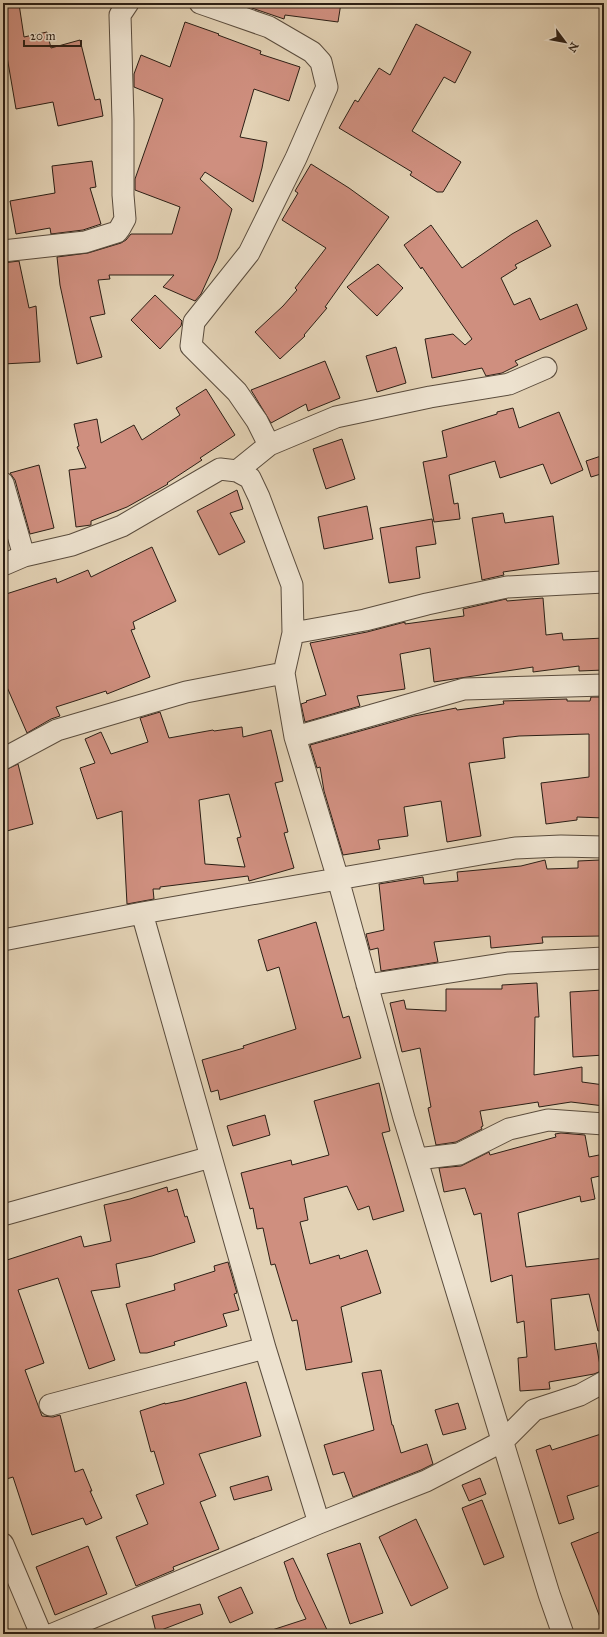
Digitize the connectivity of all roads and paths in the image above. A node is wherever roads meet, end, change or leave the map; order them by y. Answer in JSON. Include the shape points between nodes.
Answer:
{"nodes":[{"id":1,"x":128,"y":3,"type":"edge"},
{"id":2,"x":200,"y":3,"type":"edge"},
{"id":3,"x":3,"y":252,"type":"edge"},
{"id":4,"x":546,"y":368,"type":"dead end"},
{"id":5,"x":269,"y":445,"type":"junction"},
{"id":6,"x":237,"y":471,"type":"junction"},
{"id":7,"x":3,"y":484,"type":"edge"},
{"id":8,"x":24,"y":556,"type":"junction"},
{"id":9,"x":3,"y":565,"type":"edge"},
{"id":10,"x":604,"y":582,"type":"edge"},
{"id":11,"x":293,"y":633,"type":"junction"},
{"id":12,"x":284,"y":673,"type":"junction"},
{"id":13,"x":604,"y":685,"type":"edge"},
{"id":14,"x":296,"y":737,"type":"junction"},
{"id":15,"x":3,"y":759,"type":"edge"},
{"id":16,"x":604,"y":847,"type":"edge"},
{"id":17,"x":338,"y":879,"type":"junction"},
{"id":18,"x":142,"y":914,"type":"junction"},
{"id":19,"x":3,"y":940,"type":"edge"},
{"id":20,"x":604,"y":958,"type":"edge"},
{"id":21,"x":367,"y":985,"type":"junction"},
{"id":22,"x":604,"y":1124,"type":"edge"},
{"id":23,"x":211,"y":1157,"type":"junction"},
{"id":24,"x":417,"y":1159,"type":"junction"},
{"id":25,"x":3,"y":1215,"type":"edge"},
{"id":26,"x":265,"y":1348,"type":"junction"},
{"id":27,"x":604,"y":1382,"type":"edge"},
{"id":28,"x":50,"y":1405,"type":"dead end"},
{"id":29,"x":503,"y":1441,"type":"junction"},
{"id":30,"x":319,"y":1523,"type":"junction"},
{"id":31,"x":3,"y":1544,"type":"edge"},
{"id":32,"x":41,"y":1634,"type":"edge"},
{"id":33,"x":53,"y":1634,"type":"edge"},
{"id":34,"x":563,"y":1634,"type":"edge"}],
"edges":[{"from":1,"to":3,"type":"street","via":[[120,15],[125,218],[120,228],[116,232],[85,242]]},
{"from":2,"to":5,"type":"street","via":[[269,27],[312,52],[321,62],[327,87],[296,158],[249,253],[194,322],[191,346],[237,392]]},
{"from":4,"to":5,"type":"street","via":[[509,384],[336,417]]},
{"from":5,"to":6,"type":"street"},
{"from":6,"to":8,"type":"street","via":[[220,469],[122,526],[72,545]]},
{"from":6,"to":11,"type":"street","via":[[250,478],[292,585]]},
{"from":7,"to":8,"type":"street"},
{"from":8,"to":9,"type":"street"},
{"from":10,"to":11,"type":"street","via":[[507,587],[365,620]]},
{"from":11,"to":12,"type":"street"},
{"from":12,"to":14,"type":"street"},
{"from":12,"to":15,"type":"street","via":[[186,692],[57,730]]},
{"from":13,"to":14,"type":"street","via":[[464,689]]},
{"from":14,"to":17,"type":"street"},
{"from":16,"to":17,"type":"street","via":[[515,848]]},
{"from":17,"to":18,"type":"street"},
{"from":17,"to":21,"type":"street"},
{"from":18,"to":19,"type":"street"},
{"from":18,"to":23,"type":"street"},
{"from":20,"to":21,"type":"street","via":[[508,963]]},
{"from":21,"to":24,"type":"street"},
{"from":22,"to":24,"type":"street","via":[[548,1120],[509,1129],[459,1154]]},
{"from":23,"to":25,"type":"street"},
{"from":23,"to":26,"type":"street"},
{"from":24,"to":29,"type":"street"},
{"from":26,"to":28,"type":"street"},
{"from":26,"to":30,"type":"street"},
{"from":27,"to":29,"type":"street","via":[[580,1395],[534,1410]]},
{"from":29,"to":30,"type":"street","via":[[426,1481]]},
{"from":29,"to":34,"type":"street"},
{"from":30,"to":33,"type":"street"},
{"from":31,"to":32,"type":"street"}]}
